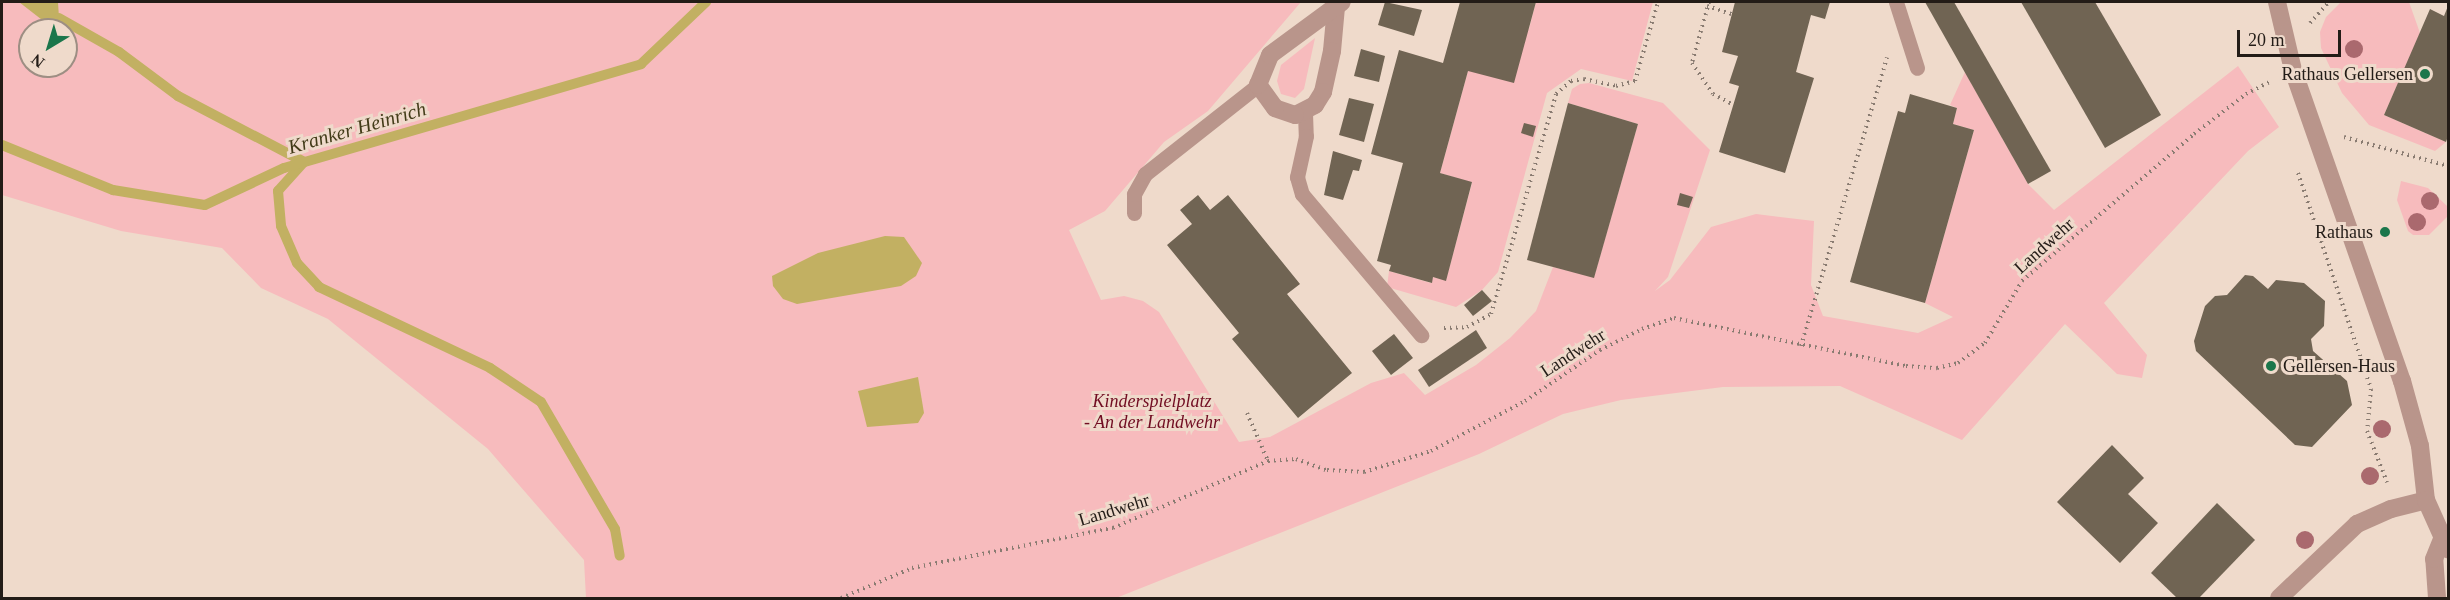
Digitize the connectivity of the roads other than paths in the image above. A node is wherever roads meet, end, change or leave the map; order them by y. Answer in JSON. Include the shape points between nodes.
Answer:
{"nodes":[{"id":1,"x":1896,"y":2,"type":"edge"},
{"id":2,"x":2277,"y":2,"type":"edge"},
{"id":3,"x":1339,"y":4,"type":"edge"},
{"id":4,"x":1917,"y":68,"type":"dead end"},
{"id":5,"x":1258,"y":85,"type":"junction"},
{"id":6,"x":1305,"y":113,"type":"junction"},
{"id":7,"x":1134,"y":213,"type":"dead end"},
{"id":8,"x":1421,"y":335,"type":"road end"},
{"id":9,"x":2426,"y":500,"type":"junction"},
{"id":10,"x":2445,"y":544,"type":"edge"},
{"id":11,"x":2279,"y":598,"type":"edge"},
{"id":12,"x":2437,"y":598,"type":"edge"}],
"edges":[{"from":1,"to":4,"type":"lane"},
{"from":2,"to":9,"type":"street","via":[[2293,70],[2402,381],[2420,447]]},
{"from":3,"to":5,"type":"street","via":[[1270,56]]},
{"from":3,"to":6,"type":"street","via":[[1323,92]]},
{"from":5,"to":6,"type":"street","via":[[1275,108],[1295,115]]},
{"from":5,"to":7,"type":"lane","via":[[1144,174],[1134,194]]},
{"from":6,"to":8,"type":"lane","via":[[1306,136],[1297,177],[1302,194]]},
{"from":9,"to":10,"type":"street"},
{"from":9,"to":11,"type":"street","via":[[2357,524]]},
{"from":10,"to":12,"type":"street","via":[[2434,559]]}]}
